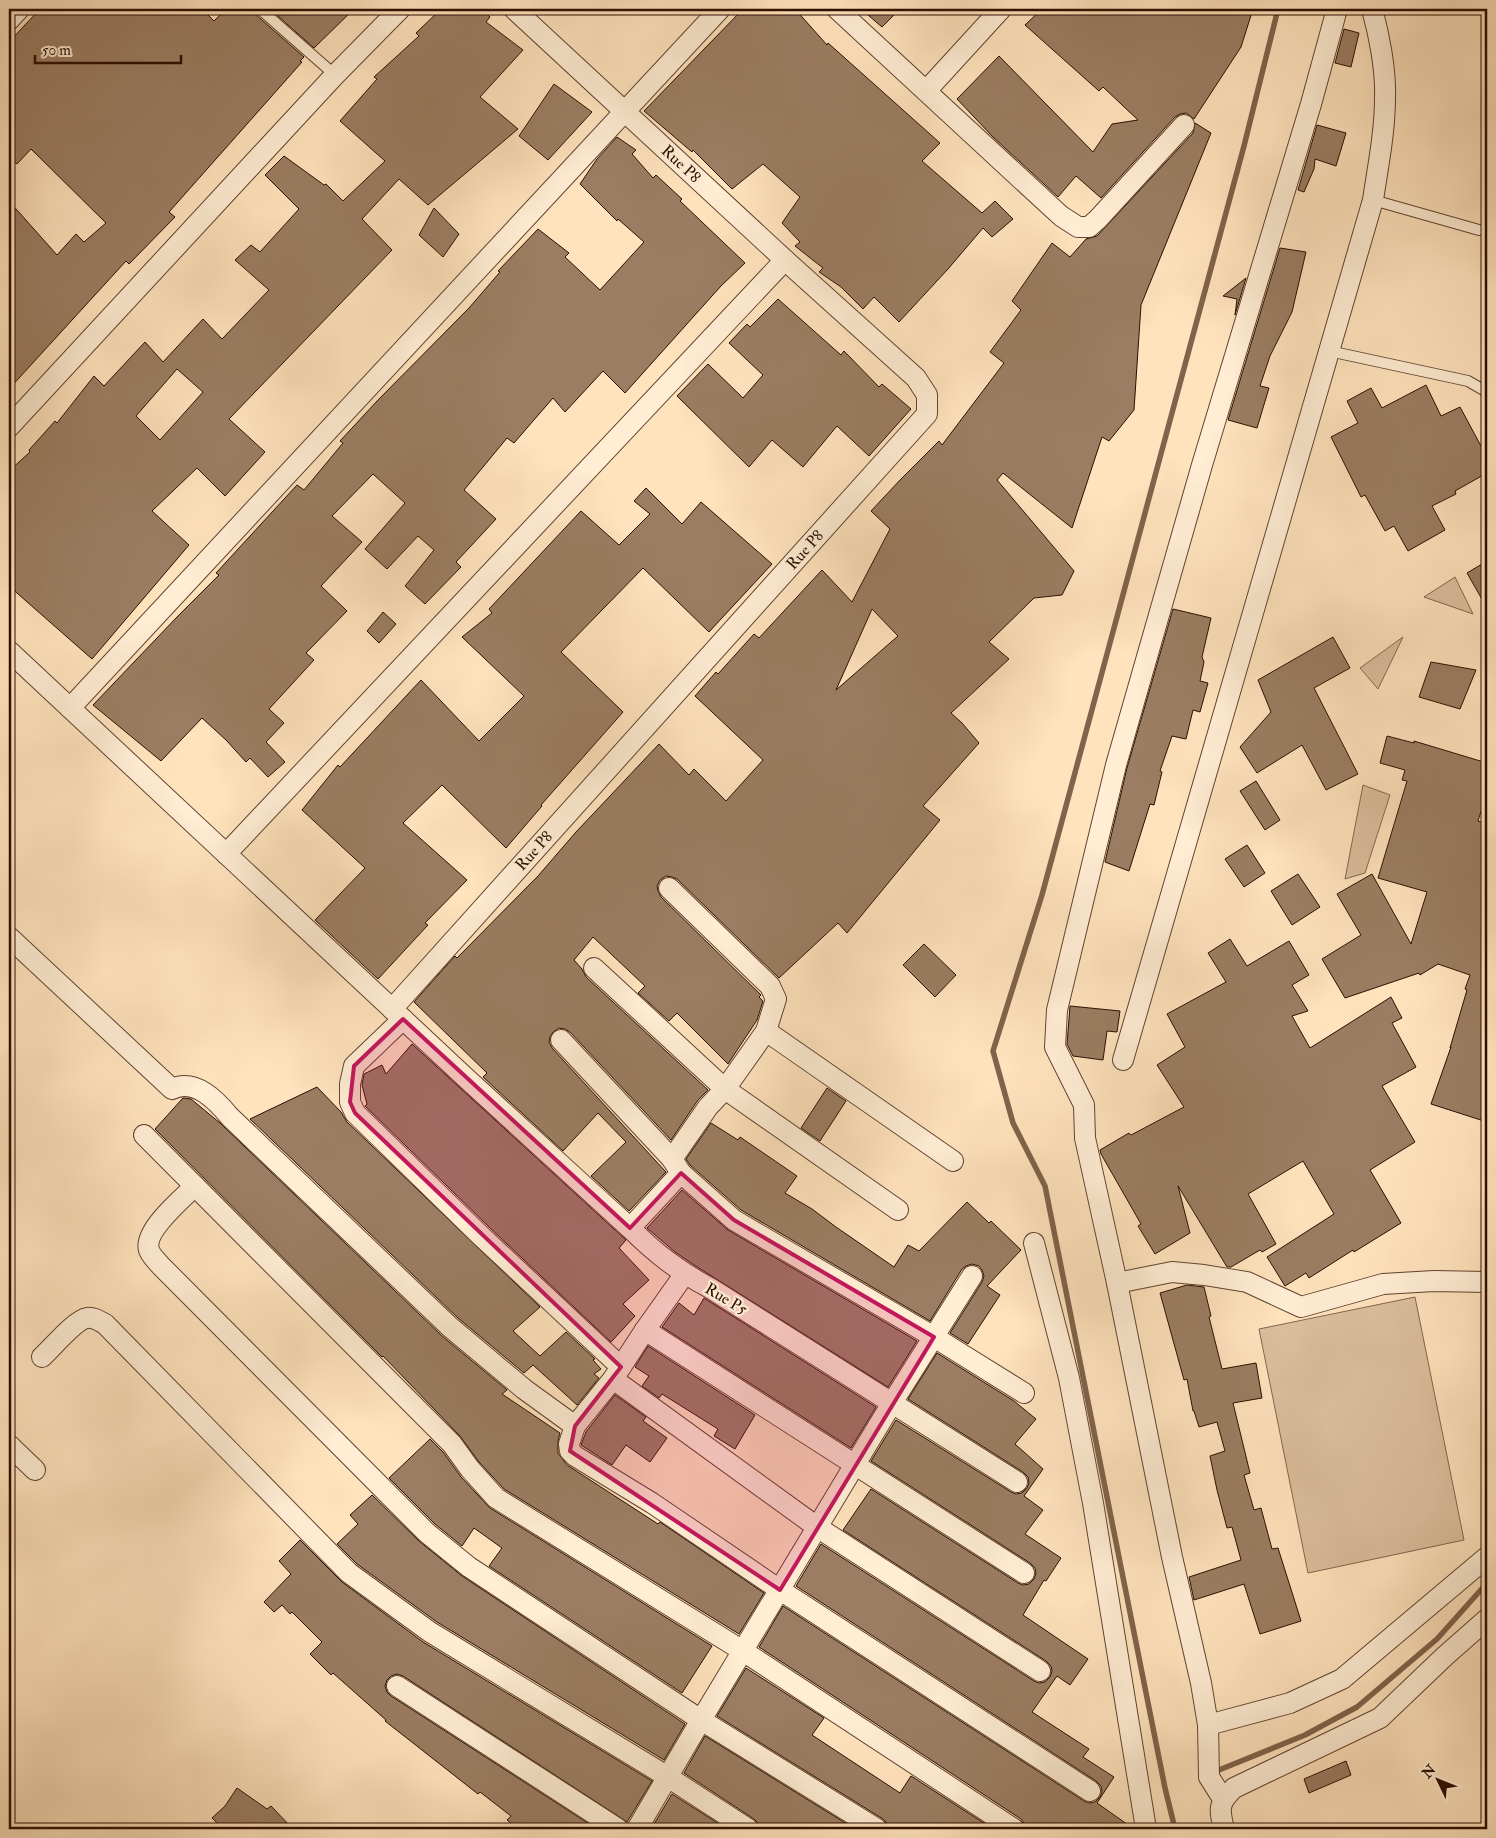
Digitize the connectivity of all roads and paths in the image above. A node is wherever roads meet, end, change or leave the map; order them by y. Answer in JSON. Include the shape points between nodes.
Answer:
{"nodes":[{"id":1,"x":19,"y":9,"type":"edge"},
{"id":2,"x":260,"y":9,"type":"edge"},
{"id":3,"x":400,"y":9,"type":"edge"},
{"id":4,"x":514,"y":9,"type":"edge"},
{"id":5,"x":720,"y":9,"type":"edge"},
{"id":6,"x":837,"y":9,"type":"edge"},
{"id":7,"x":1001,"y":9,"type":"edge"},
{"id":8,"x":1337,"y":9,"type":"edge"},
{"id":9,"x":1372,"y":9,"type":"edge"},
{"id":10,"x":9,"y":20,"type":"edge"},
{"id":11,"x":335,"y":75,"type":"junction"},
{"id":12,"x":926,"y":91,"type":"junction"},
{"id":13,"x":624,"y":111,"type":"junction"},
{"id":14,"x":1184,"y":125,"type":"dead end"},
{"id":15,"x":1373,"y":200,"type":"junction"},
{"id":16,"x":1480,"y":230,"type":"dead end"},
{"id":17,"x":785,"y":260,"type":"junction"},
{"id":18,"x":1329,"y":351,"type":"junction"},
{"id":19,"x":1487,"y":392,"type":"edge"},
{"id":20,"x":9,"y":427,"type":"edge"},
{"id":21,"x":9,"y":651,"type":"edge"},
{"id":22,"x":70,"y":708,"type":"junction"},
{"id":23,"x":226,"y":854,"type":"junction"},
{"id":24,"x":669,"y":888,"type":"dead end"},
{"id":25,"x":9,"y":936,"type":"edge"},
{"id":26,"x":594,"y":968,"type":"dead end"},
{"id":27,"x":397,"y":1014,"type":"junction"},
{"id":28,"x":766,"y":1031,"type":"junction"},
{"id":29,"x":561,"y":1040,"type":"dead end"},
{"id":30,"x":1124,"y":1060,"type":"dead end"},
{"id":31,"x":725,"y":1089,"type":"junction"},
{"id":32,"x":144,"y":1135,"type":"dead end"},
{"id":33,"x":953,"y":1161,"type":"dead end"},
{"id":34,"x":676,"y":1166,"type":"junction"},
{"id":35,"x":195,"y":1186,"type":"junction"},
{"id":36,"x":898,"y":1210,"type":"dead end"},
{"id":37,"x":630,"y":1228,"type":"junction"},
{"id":38,"x":1034,"y":1242,"type":"dead end"},
{"id":39,"x":684,"y":1275,"type":"junction"},
{"id":40,"x":972,"y":1276,"type":"dead end"},
{"id":41,"x":1487,"y":1282,"type":"edge"},
{"id":42,"x":1117,"y":1283,"type":"junction"},
{"id":43,"x":645,"y":1330,"type":"junction"},
{"id":44,"x":934,"y":1337,"type":"junction"},
{"id":45,"x":42,"y":1357,"type":"dead end"},
{"id":46,"x":617,"y":1373,"type":"junction"},
{"id":47,"x":1024,"y":1393,"type":"dead end"},
{"id":48,"x":892,"y":1403,"type":"junction"},
{"id":49,"x":575,"y":1426,"type":"junction"},
{"id":50,"x":9,"y":1445,"type":"edge"},
{"id":51,"x":855,"y":1465,"type":"junction"},
{"id":52,"x":35,"y":1470,"type":"dead end"},
{"id":53,"x":1017,"y":1482,"type":"dead end"},
{"id":54,"x":818,"y":1527,"type":"junction"},
{"id":55,"x":1487,"y":1557,"type":"edge"},
{"id":56,"x":1024,"y":1573,"type":"dead end"},
{"id":57,"x":780,"y":1590,"type":"junction"},
{"id":58,"x":1487,"y":1619,"type":"edge"},
{"id":59,"x":743,"y":1651,"type":"junction"},
{"id":60,"x":1040,"y":1671,"type":"dead end"},
{"id":61,"x":397,"y":1686,"type":"dead end"},
{"id":62,"x":701,"y":1720,"type":"junction"},
{"id":63,"x":1208,"y":1725,"type":"junction"},
{"id":64,"x":668,"y":1777,"type":"junction"},
{"id":65,"x":1090,"y":1791,"type":"dead end"},
{"id":66,"x":1223,"y":1799,"type":"junction"},
{"id":67,"x":618,"y":1829,"type":"edge"},
{"id":68,"x":638,"y":1829,"type":"edge"},
{"id":69,"x":748,"y":1829,"type":"edge"},
{"id":70,"x":877,"y":1829,"type":"edge"},
{"id":71,"x":1014,"y":1829,"type":"edge"},
{"id":72,"x":1146,"y":1829,"type":"edge"},
{"id":73,"x":1224,"y":1829,"type":"edge"}],
"edges":[{"from":1,"to":10,"type":"street"},
{"from":2,"to":11,"type":"lane"},
{"from":3,"to":11,"type":"street"},
{"from":4,"to":13,"type":"street","name":"Rue P8"},
{"from":5,"to":13,"type":"street"},
{"from":6,"to":12,"type":"street"},
{"from":7,"to":12,"type":"street"},
{"from":8,"to":42,"type":"street","via":[[1116,765],[1057,1010],[1055,1047],[1084,1105],[1085,1138]]},
{"from":9,"to":15,"type":"street","via":[[1386,95]]},
{"from":11,"to":20,"type":"street"},
{"from":12,"to":14,"type":"street","via":[[1061,216],[1078,227],[1089,227],[1098,219]]},
{"from":13,"to":17,"type":"street","name":"Rue P8"},
{"from":13,"to":22,"type":"street"},
{"from":15,"to":16,"type":"lane"},
{"from":15,"to":18,"type":"street"},
{"from":17,"to":23,"type":"street"},
{"from":17,"to":27,"type":"street","name":"Rue P8","via":[[916,378],[926,395],[927,414]]},
{"from":18,"to":19,"type":"lane","via":[[1468,381]]},
{"from":18,"to":30,"type":"street"},
{"from":21,"to":22,"type":"street","name":"Rue P5"},
{"from":22,"to":23,"type":"street","name":"Rue P5"},
{"from":23,"to":27,"type":"street","name":"Rue P5"},
{"from":24,"to":28,"type":"street","via":[[770,986],[776,999]]},
{"from":25,"to":49,"type":"street","via":[[172,1089],[190,1085],[217,1102],[450,1327],[524,1389]]},
{"from":26,"to":31,"type":"street"},
{"from":27,"to":37,"type":"street","name":"Rue P5"},
{"from":27,"to":46,"type":"street","name":"Rue P8","via":[[354,1066],[350,1102],[355,1113]]},
{"from":28,"to":31,"type":"street"},
{"from":28,"to":33,"type":"street"},
{"from":29,"to":34,"type":"street"},
{"from":31,"to":34,"type":"street","via":[[708,1107]]},
{"from":31,"to":36,"type":"street"},
{"from":32,"to":35,"type":"street"},
{"from":34,"to":37,"type":"street"},
{"from":34,"to":44,"type":"street","via":[[734,1220]]},
{"from":35,"to":59,"type":"street","via":[[452,1444],[496,1498]]},
{"from":35,"to":62,"type":"street","via":[[153,1230],[148,1241],[149,1251],[161,1266],[427,1533],[469,1567]]},
{"from":37,"to":39,"type":"street","name":"Rue P5"},
{"from":38,"to":72,"type":"street","via":[[1073,1397]]},
{"from":39,"to":43,"type":"street"},
{"from":39,"to":48,"type":"street","name":"Rue P5","via":[[710,1288]]},
{"from":40,"to":44,"type":"street"},
{"from":41,"to":42,"type":"street","via":[[1383,1284],[1301,1307],[1247,1282],[1204,1275],[1172,1272]]},
{"from":42,"to":63,"type":"street"},
{"from":43,"to":46,"type":"street"},
{"from":43,"to":51,"type":"street"},
{"from":44,"to":47,"type":"street"},
{"from":44,"to":48,"type":"street"},
{"from":45,"to":64,"type":"street","via":[[85,1318],[105,1324],[349,1573],[430,1632]]},
{"from":46,"to":49,"type":"street"},
{"from":46,"to":54,"type":"street","name":"Rue P8"},
{"from":48,"to":51,"type":"street"},
{"from":48,"to":53,"type":"street","name":"Rue P5"},
{"from":49,"to":57,"type":"street","via":[[568,1444],[575,1456],[652,1503]]},
{"from":50,"to":52,"type":"street"},
{"from":51,"to":54,"type":"street"},
{"from":51,"to":56,"type":"street"},
{"from":54,"to":57,"type":"street"},
{"from":54,"to":60,"type":"street","name":"Rue P8"},
{"from":55,"to":63,"type":"street","via":[[1342,1679],[1290,1703]]},
{"from":57,"to":59,"type":"street"},
{"from":57,"to":65,"type":"street"},
{"from":58,"to":66,"type":"street","via":[[1380,1718],[1234,1788]]},
{"from":59,"to":62,"type":"street"},
{"from":59,"to":71,"type":"street"},
{"from":61,"to":67,"type":"street"},
{"from":62,"to":64,"type":"street"},
{"from":62,"to":70,"type":"street"},
{"from":63,"to":66,"type":"street","via":[[1209,1777]]},
{"from":64,"to":68,"type":"street"},
{"from":64,"to":69,"type":"street"},
{"from":66,"to":73,"type":"street","via":[[1220,1812]]}]}
